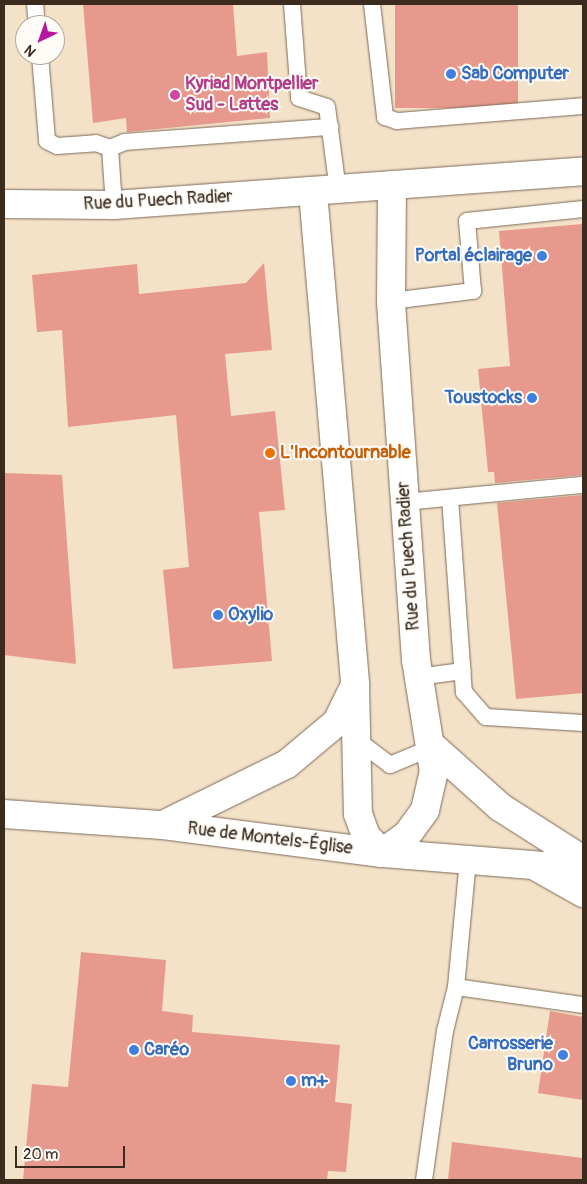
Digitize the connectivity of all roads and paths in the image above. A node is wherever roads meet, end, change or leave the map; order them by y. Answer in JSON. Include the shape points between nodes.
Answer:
{"nodes":[{"id":1,"x":292,"y":4,"type":"edge"},
{"id":2,"x":372,"y":4,"type":"edge"},
{"id":3,"x":41,"y":65,"type":"edge"},
{"id":4,"x":583,"y":106,"type":"edge"},
{"id":5,"x":330,"y":127,"type":"junction"},
{"id":6,"x":110,"y":148,"type":"junction"},
{"id":7,"x":583,"y":171,"type":"edge"},
{"id":8,"x":392,"y":185,"type":"junction"},
{"id":9,"x":325,"y":191,"type":"junction"},
{"id":10,"x":4,"y":204,"type":"edge"},
{"id":11,"x":114,"y":205,"type":"junction"},
{"id":12,"x":583,"y":209,"type":"edge"},
{"id":13,"x":391,"y":301,"type":"junction"},
{"id":14,"x":583,"y":485,"type":"edge"},
{"id":15,"x":450,"y":498,"type":"junction"},
{"id":16,"x":405,"y":502,"type":"junction"},
{"id":17,"x":463,"y":671,"type":"junction"},
{"id":18,"x":418,"y":677,"type":"junction"},
{"id":19,"x":355,"y":685,"type":"junction"},
{"id":20,"x":583,"y":723,"type":"edge"},
{"id":21,"x":357,"y":740,"type":"junction"},
{"id":22,"x":433,"y":747,"type":"junction"},
{"id":23,"x":4,"y":814,"type":"edge"},
{"id":24,"x":163,"y":825,"type":"junction"},
{"id":25,"x":382,"y":853,"type":"junction"},
{"id":26,"x":583,"y":860,"type":"edge"},
{"id":27,"x":468,"y":861,"type":"junction"},
{"id":28,"x":537,"y":867,"type":"junction"},
{"id":29,"x":583,"y":869,"type":"edge"},
{"id":30,"x":583,"y":893,"type":"edge"},
{"id":31,"x":456,"y":987,"type":"junction"},
{"id":32,"x":583,"y":1005,"type":"edge"},
{"id":33,"x":424,"y":1180,"type":"edge"}],
"edges":[{"from":1,"to":5,"type":"lane","via":[[298,98],[327,107]]},
{"from":2,"to":4,"type":"lane","via":[[385,117],[397,121]]},
{"from":3,"to":6,"type":"lane","via":[[47,141],[57,146],[96,143]]},
{"from":5,"to":6,"type":"lane","via":[[124,142]]},
{"from":5,"to":9,"type":"lane"},
{"from":6,"to":11,"type":"lane"},
{"from":7,"to":8,"type":"street","name":"Rue du Puech Radier"},
{"from":8,"to":9,"type":"street","name":"Rue du Puech Radier"},
{"from":8,"to":13,"type":"street","name":"Rue du Puech Radier"},
{"from":9,"to":11,"type":"street","name":"Rue du Puech Radier"},
{"from":9,"to":19,"type":"street"},
{"from":10,"to":11,"type":"street","name":"Rue du Puech Radier"},
{"from":12,"to":13,"type":"lane","via":[[466,221],[473,291]]},
{"from":13,"to":16,"type":"street","name":"Rue du Puech Radier"},
{"from":14,"to":15,"type":"lane"},
{"from":15,"to":16,"type":"lane"},
{"from":15,"to":17,"type":"lane"},
{"from":16,"to":18,"type":"street","name":"Rue du Puech Radier"},
{"from":17,"to":18,"type":"lane"},
{"from":17,"to":20,"type":"lane","via":[[464,692],[486,717]]},
{"from":18,"to":22,"type":"street","name":"Rue du Puech Radier"},
{"from":19,"to":21,"type":"street"},
{"from":19,"to":24,"type":"street","via":[[337,722],[287,764]]},
{"from":21,"to":22,"type":"lane","via":[[390,765]]},
{"from":21,"to":25,"type":"street","via":[[358,814],[366,836]]},
{"from":22,"to":25,"type":"street","name":"Rue du Puech Radier","via":[[434,772],[425,810],[407,835]]},
{"from":22,"to":26,"type":"street","via":[[500,806]]},
{"from":23,"to":24,"type":"street","name":"Rue de Montels-Église"},
{"from":24,"to":25,"type":"street","name":"Rue de Montels-Église"},
{"from":25,"to":27,"type":"street","name":"Rue de Montels-Église"},
{"from":27,"to":28,"type":"street","name":"Rue de Montels-Église"},
{"from":27,"to":31,"type":"lane"},
{"from":28,"to":29,"type":"street","name":"Rue de Montels-Église"},
{"from":28,"to":30,"type":"street","name":"Rue de Montels-Église"},
{"from":31,"to":32,"type":"lane"},
{"from":31,"to":33,"type":"lane","via":[[445,1031]]}]}
